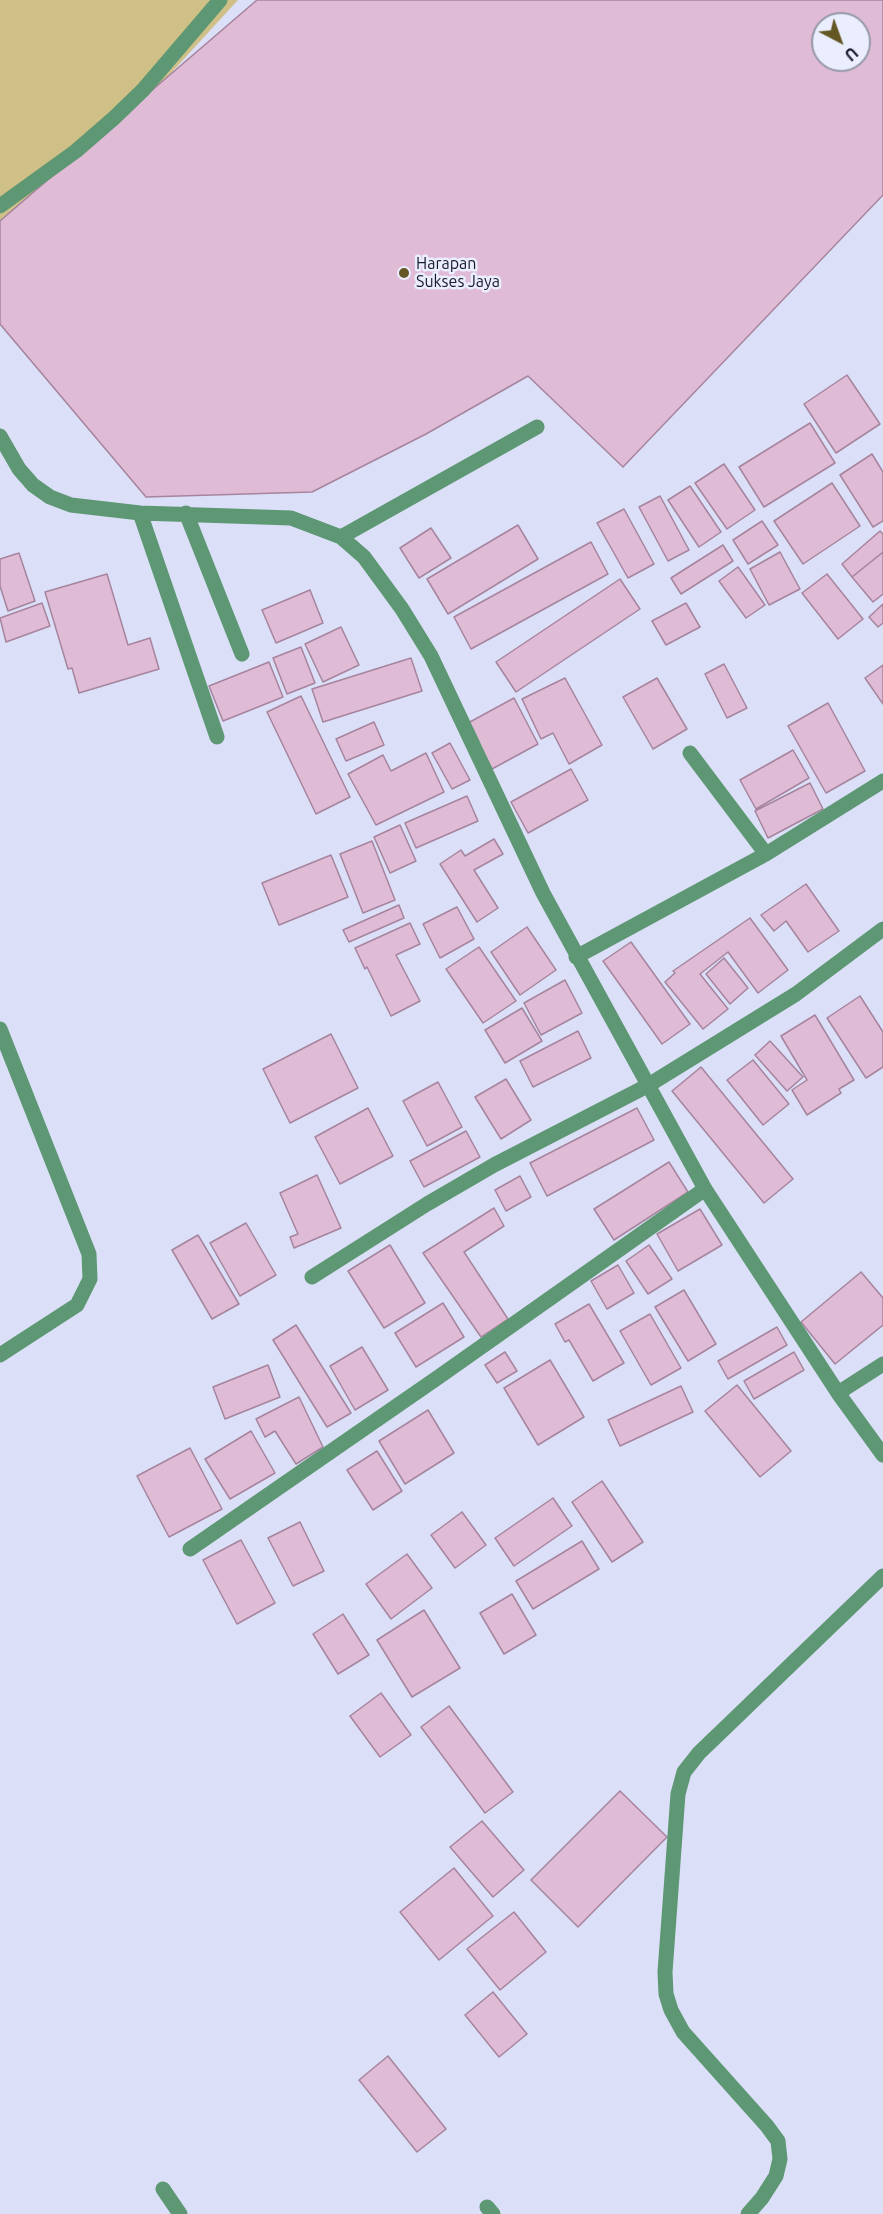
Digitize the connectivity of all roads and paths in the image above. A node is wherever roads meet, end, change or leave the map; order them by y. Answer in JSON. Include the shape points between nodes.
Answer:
{"nodes":[{"id":1,"x":220,"y":0,"type":"edge"},
{"id":2,"x":0,"y":206,"type":"edge"},
{"id":3,"x":537,"y":427,"type":"dead end"},
{"id":4,"x":0,"y":436,"type":"edge"},
{"id":5,"x":140,"y":513,"type":"junction"},
{"id":6,"x":186,"y":513,"type":"junction"},
{"id":7,"x":341,"y":537,"type":"junction"},
{"id":8,"x":242,"y":654,"type":"dead end"},
{"id":9,"x":217,"y":737,"type":"dead end"},
{"id":10,"x":690,"y":753,"type":"dead end"},
{"id":11,"x":883,"y":781,"type":"edge"},
{"id":12,"x":766,"y":854,"type":"junction"},
{"id":13,"x":883,"y":929,"type":"edge"},
{"id":14,"x":576,"y":957,"type":"junction"},
{"id":15,"x":0,"y":1029,"type":"edge"},
{"id":16,"x":647,"y":1086,"type":"junction"},
{"id":17,"x":705,"y":1189,"type":"junction"},
{"id":18,"x":312,"y":1277,"type":"dead end"},
{"id":19,"x":0,"y":1355,"type":"edge"},
{"id":20,"x":883,"y":1364,"type":"edge"},
{"id":21,"x":838,"y":1393,"type":"junction"},
{"id":22,"x":883,"y":1455,"type":"edge"},
{"id":23,"x":190,"y":1548,"type":"dead end"},
{"id":24,"x":883,"y":1576,"type":"edge"},
{"id":25,"x":163,"y":2189,"type":"dead end"},
{"id":26,"x":180,"y":2214,"type":"edge"},
{"id":27,"x":748,"y":2214,"type":"edge"}],
"edges":[{"from":1,"to":2,"type":"street","via":[[114,118]]},
{"from":3,"to":7,"type":"street"},
{"from":4,"to":5,"type":"street","via":[[19,469],[50,497],[71,505]]},
{"from":5,"to":6,"type":"street"},
{"from":5,"to":9,"type":"street"},
{"from":6,"to":7,"type":"street","via":[[291,518]]},
{"from":6,"to":8,"type":"street"},
{"from":7,"to":14,"type":"street","via":[[364,557],[431,656]]},
{"from":10,"to":12,"type":"street"},
{"from":11,"to":12,"type":"street"},
{"from":12,"to":14,"type":"street"},
{"from":13,"to":16,"type":"street","via":[[796,994]]},
{"from":14,"to":16,"type":"street"},
{"from":15,"to":19,"type":"street","via":[[89,1254],[90,1279],[77,1305]]},
{"from":16,"to":17,"type":"street"},
{"from":16,"to":18,"type":"street","via":[[494,1165]]},
{"from":17,"to":21,"type":"street"},
{"from":17,"to":23,"type":"street"},
{"from":20,"to":21,"type":"street"},
{"from":21,"to":22,"type":"street"},
{"from":24,"to":27,"type":"street","via":[[699,1753],[684,1772],[678,1794],[666,1994],[683,2032],[777,2141],[780,2159],[776,2176]]},
{"from":25,"to":26,"type":"street"}]}
